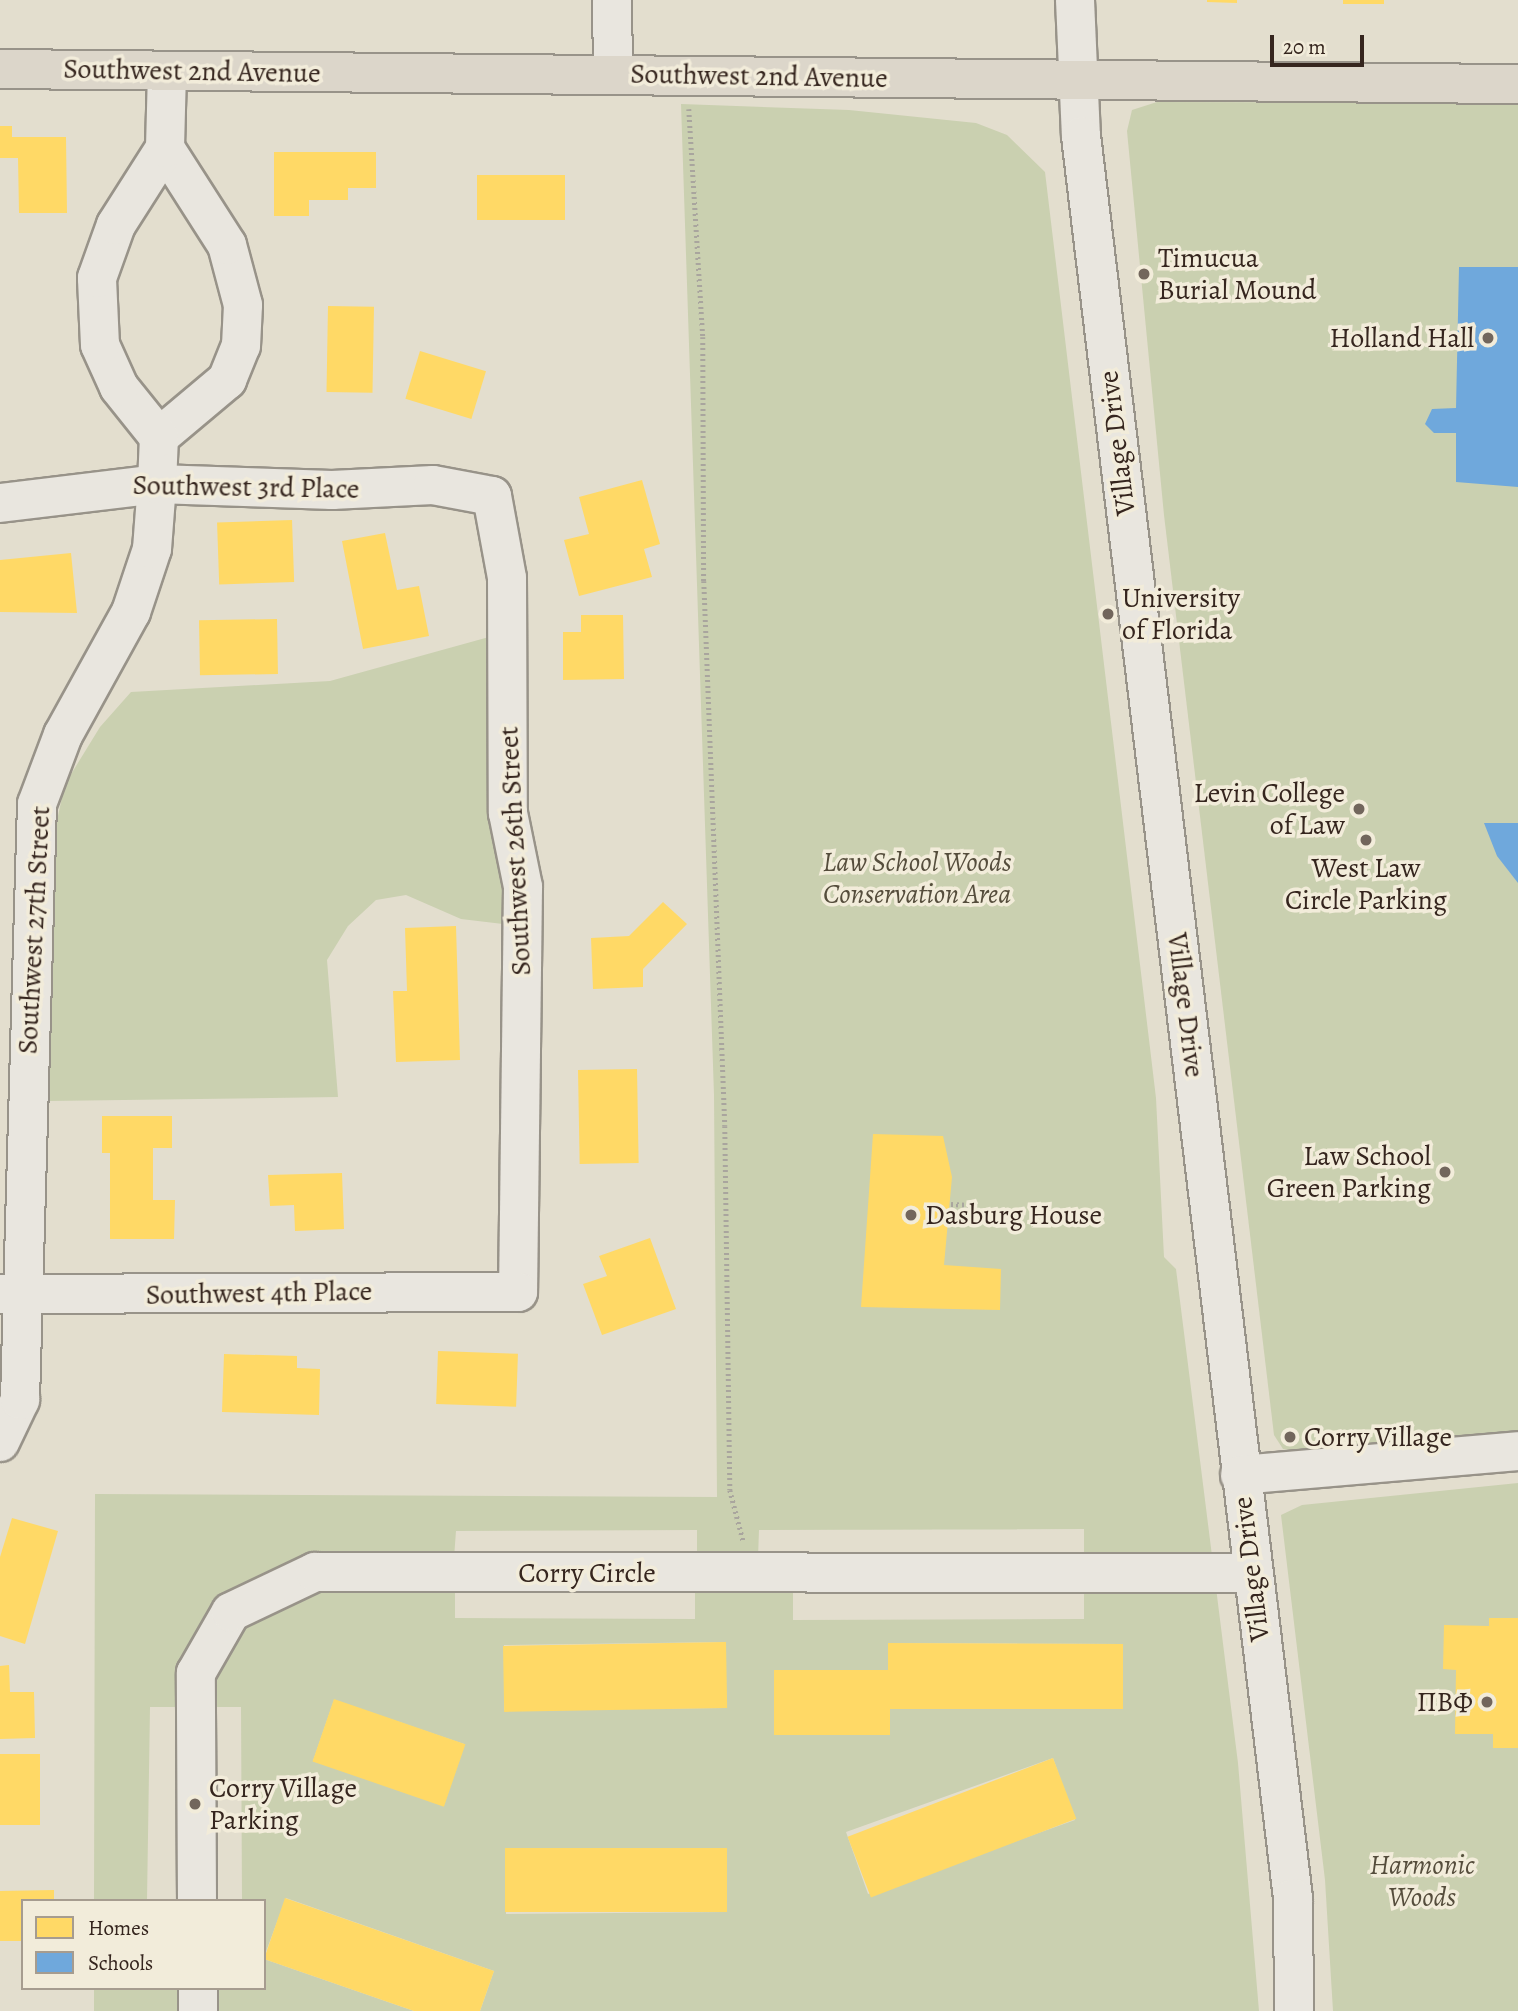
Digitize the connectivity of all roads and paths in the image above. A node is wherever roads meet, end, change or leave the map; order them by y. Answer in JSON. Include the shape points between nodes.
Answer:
{"nodes":[{"id":1,"x":612,"y":0,"type":"edge"},
{"id":2,"x":1075,"y":0,"type":"edge"},
{"id":3,"x":0,"y":69,"type":"edge"},
{"id":4,"x":167,"y":72,"type":"junction"},
{"id":5,"x":613,"y":74,"type":"junction"},
{"id":6,"x":1075,"y":81,"type":"junction"},
{"id":7,"x":1518,"y":84,"type":"edge"},
{"id":8,"x":689,"y":105,"type":"dead end"},
{"id":9,"x":165,"y":148,"type":"junction"},
{"id":10,"x":159,"y":437,"type":"junction"},
{"id":11,"x":157,"y":484,"type":"junction"},
{"id":12,"x":492,"y":496,"type":"joint"},
{"id":13,"x":0,"y":503,"type":"edge"},
{"id":14,"x":951,"y":1204,"type":"dead end"},
{"id":15,"x":972,"y":1205,"type":"dead end"},
{"id":16,"x":518,"y":1292,"type":"joint"},
{"id":17,"x":11,"y":1293,"type":"edge"},
{"id":18,"x":0,"y":1442,"type":"edge"},
{"id":19,"x":1518,"y":1451,"type":"edge"},
{"id":20,"x":1240,"y":1475,"type":"junction"},
{"id":21,"x":752,"y":1573,"type":"junction"},
{"id":22,"x":1251,"y":1573,"type":"junction"},
{"id":23,"x":197,"y":1899,"type":"edge"},
{"id":24,"x":198,"y":1990,"type":"edge"},
{"id":25,"x":198,"y":2011,"type":"edge"},
{"id":26,"x":1294,"y":2011,"type":"edge"}],
"edges":[{"from":1,"to":5,"type":"street"},
{"from":2,"to":6,"type":"street","name":"Village Drive"},
{"from":3,"to":4,"type":"main road","name":"Southwest 2nd Avenue"},
{"from":4,"to":5,"type":"main road","name":"Southwest 2nd Avenue"},
{"from":4,"to":9,"type":"street"},
{"from":5,"to":6,"type":"main road","name":"Southwest 2nd Avenue"},
{"from":6,"to":7,"type":"main road","name":"Southwest 2nd Avenue"},
{"from":6,"to":20,"type":"street","name":"Village Drive"},
{"from":8,"to":21,"type":"path","via":[[704,337],[704,581],[725,1126],[730,1490]]},
{"from":9,"to":10,"type":"street","via":[[111,234],[96,298],[100,345],[109,366]]},
{"from":9,"to":10,"type":"street","via":[[228,245],[243,304],[241,346],[227,380]]},
{"from":10,"to":11,"type":"street","name":"Southwest 27th Street"},
{"from":11,"to":12,"type":"street","name":"Southwest 3rd Place","via":[[332,490],[433,485]]},
{"from":11,"to":13,"type":"street","name":"Southwest 3rd Place"},
{"from":11,"to":17,"type":"street","name":"Southwest 27th Street","via":[[152,549],[131,612],[63,735],[37,804]]},
{"from":12,"to":16,"type":"street","name":"Southwest 26th Street","via":[[507,578],[508,814],[523,887]]},
{"from":14,"to":15,"type":"path"},
{"from":16,"to":17,"type":"street","name":"Southwest 4th Place"},
{"from":17,"to":18,"type":"street","name":"Southwest 27th Street","via":[[20,1400]]},
{"from":19,"to":20,"type":"street"},
{"from":20,"to":22,"type":"street","name":"Village Drive"},
{"from":21,"to":22,"type":"street","name":"Corry Circle"},
{"from":21,"to":23,"type":"street","name":"Corry Circle","via":[[315,1572],[253,1598],[217,1628],[196,1673]]},
{"from":22,"to":26,"type":"street","name":"Village Drive","via":[[1293,1898]]},
{"from":24,"to":25,"type":"street"}]}
